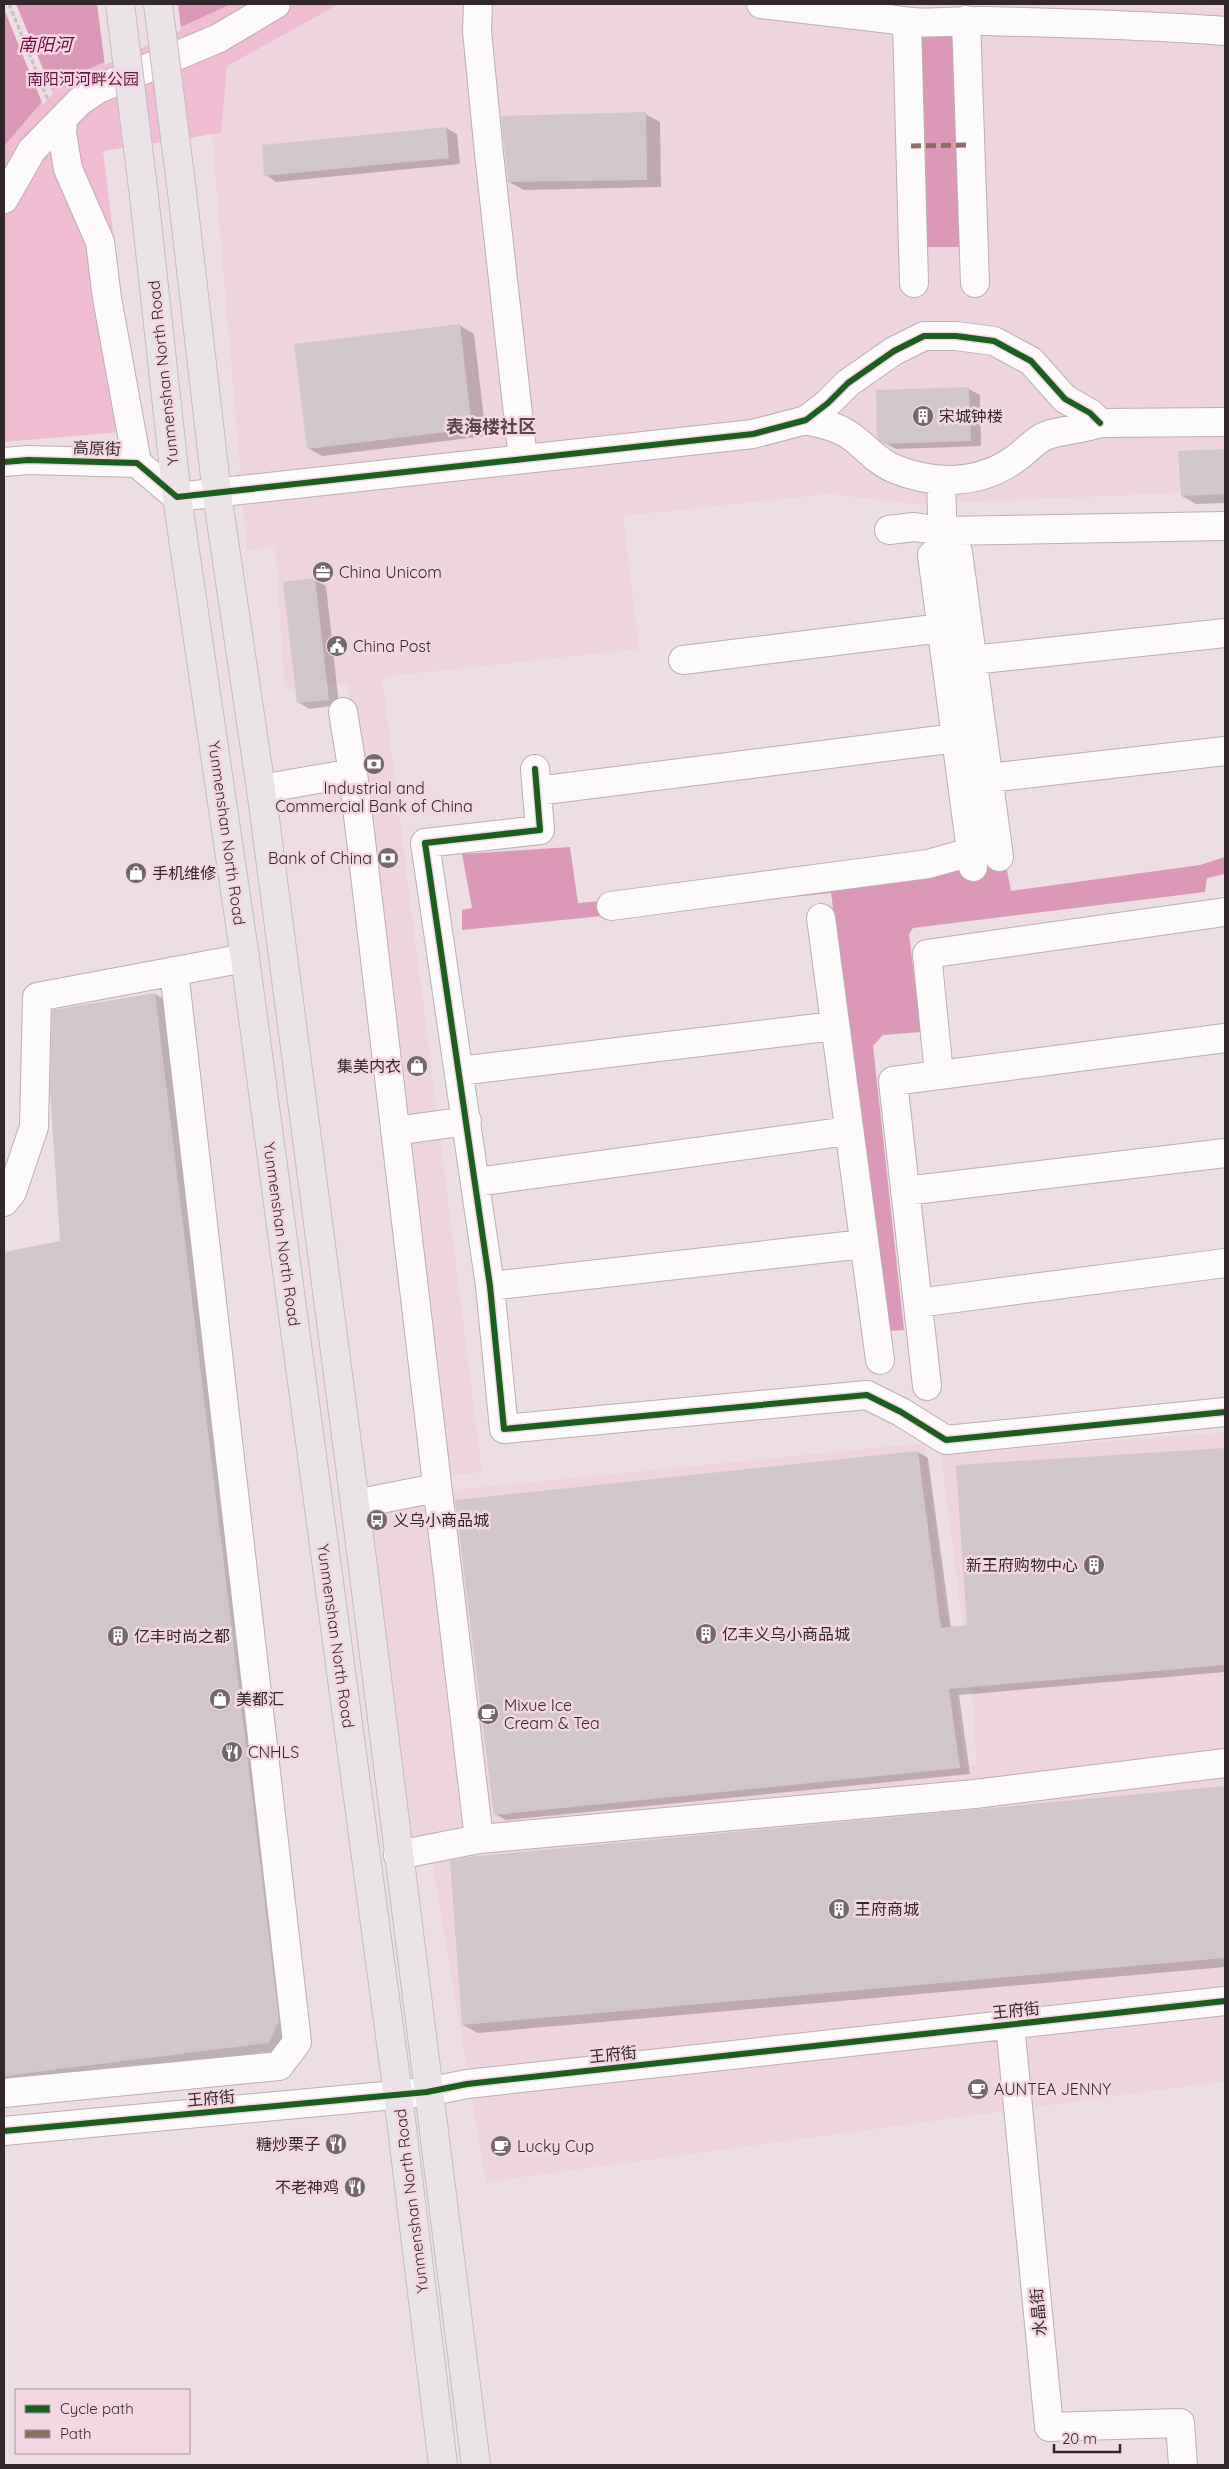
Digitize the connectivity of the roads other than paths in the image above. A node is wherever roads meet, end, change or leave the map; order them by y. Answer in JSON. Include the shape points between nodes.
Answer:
{"nodes":[{"id":1,"x":120,"y":4,"type":"edge"},
{"id":2,"x":158,"y":4,"type":"edge"},
{"id":3,"x":276,"y":4,"type":"edge"},
{"id":4,"x":478,"y":4,"type":"edge"},
{"id":5,"x":761,"y":4,"type":"edge"},
{"id":6,"x":966,"y":20,"type":"junction"},
{"id":7,"x":908,"y":23,"type":"junction"},
{"id":8,"x":1225,"y":31,"type":"edge"},
{"id":9,"x":56,"y":112,"type":"junction"},
{"id":10,"x":4,"y":199,"type":"edge"},
{"id":11,"x":914,"y":283,"type":"dead end"},
{"id":12,"x":976,"y":283,"type":"dead end"},
{"id":13,"x":806,"y":420,"type":"junction"},
{"id":14,"x":1225,"y":422,"type":"edge"},
{"id":15,"x":1100,"y":423,"type":"junction"},
{"id":16,"x":523,"y":459,"type":"junction"},
{"id":17,"x":4,"y":462,"type":"edge"},
{"id":18,"x":137,"y":463,"type":"junction"},
{"id":19,"x":941,"y":481,"type":"junction"},
{"id":20,"x":217,"y":494,"type":"junction"},
{"id":21,"x":178,"y":497,"type":"junction"},
{"id":22,"x":1225,"y":526,"type":"edge"},
{"id":23,"x":889,"y":530,"type":"dead end"},
{"id":24,"x":943,"y":539,"type":"junction"},
{"id":25,"x":942,"y":628,"type":"junction"},
{"id":26,"x":1225,"y":633,"type":"edge"},
{"id":27,"x":683,"y":660,"type":"dead end"},
{"id":28,"x":972,"y":660,"type":"junction"},
{"id":29,"x":342,"y":712,"type":"dead end"},
{"id":30,"x":956,"y":738,"type":"junction"},
{"id":31,"x":1225,"y":751,"type":"edge"},
{"id":32,"x":353,"y":773,"type":"junction"},
{"id":33,"x":988,"y":778,"type":"junction"},
{"id":34,"x":261,"y":789,"type":"junction"},
{"id":35,"x":999,"y":857,"type":"dead end"},
{"id":36,"x":611,"y":906,"type":"dead end"},
{"id":37,"x":1225,"y":916,"type":"edge"},
{"id":38,"x":820,"y":918,"type":"dead end"},
{"id":39,"x":245,"y":958,"type":"junction"},
{"id":40,"x":174,"y":971,"type":"junction"},
{"id":41,"x":834,"y":1026,"type":"junction"},
{"id":42,"x":1225,"y":1038,"type":"edge"},
{"id":43,"x":459,"y":1071,"type":"junction"},
{"id":44,"x":939,"y":1074,"type":"junction"},
{"id":45,"x":467,"y":1121,"type":"junction"},
{"id":46,"x":848,"y":1131,"type":"junction"},
{"id":47,"x":395,"y":1132,"type":"junction"},
{"id":48,"x":1225,"y":1153,"type":"edge"},
{"id":49,"x":476,"y":1182,"type":"junction"},
{"id":50,"x":905,"y":1191,"type":"junction"},
{"id":51,"x":4,"y":1202,"type":"edge"},
{"id":52,"x":864,"y":1244,"type":"junction"},
{"id":53,"x":1225,"y":1263,"type":"edge"},
{"id":54,"x":490,"y":1286,"type":"junction"},
{"id":55,"x":918,"y":1303,"type":"junction"},
{"id":56,"x":880,"y":1360,"type":"dead end"},
{"id":57,"x":927,"y":1386,"type":"dead end"},
{"id":58,"x":1225,"y":1412,"type":"edge"},
{"id":59,"x":436,"y":1488,"type":"junction"},
{"id":60,"x":355,"y":1504,"type":"junction"},
{"id":61,"x":1225,"y":1763,"type":"edge"},
{"id":62,"x":479,"y":1839,"type":"junction"},
{"id":63,"x":398,"y":1855,"type":"junction"},
{"id":64,"x":1225,"y":2001,"type":"edge"},
{"id":65,"x":1010,"y":2024,"type":"junction"},
{"id":66,"x":427,"y":2092,"type":"junction"},
{"id":67,"x":4,"y":2093,"type":"edge"},
{"id":68,"x":398,"y":2095,"type":"junction"},
{"id":69,"x":4,"y":2131,"type":"edge"},
{"id":70,"x":443,"y":2465,"type":"edge"},
{"id":71,"x":476,"y":2465,"type":"edge"},
{"id":72,"x":1183,"y":2465,"type":"edge"}],
"edges":[{"from":1,"to":21,"type":"main road","name":"Yunmenshan North Road","bridge":true},
{"from":2,"to":20,"type":"main road","name":"Yunmenshan North Road","bridge":true},
{"from":3,"to":9,"type":"street","via":[[219,38],[98,88]]},
{"from":4,"to":16,"type":"street","via":[[477,30],[486,126]]},
{"from":5,"to":7,"type":"street"},
{"from":6,"to":7,"type":"street"},
{"from":6,"to":8,"type":"street"},
{"from":6,"to":12,"type":"street"},
{"from":7,"to":11,"type":"street"},
{"from":9,"to":10,"type":"street","via":[[49,130],[32,150]]},
{"from":9,"to":18,"type":"street","via":[[68,168],[100,242],[114,343]]},
{"from":13,"to":15,"type":"street","via":[[848,383],[894,351],[924,336],[956,336],[994,341],[1031,361],[1065,399],[1090,413]]},
{"from":13,"to":16,"type":"street","via":[[753,434]]},
{"from":13,"to":19,"type":"street","via":[[846,433],[895,469]]},
{"from":14,"to":15,"type":"street"},
{"from":15,"to":19,"type":"street","via":[[1083,430],[1066,430],[1044,437],[1014,460],[988,474]]},
{"from":16,"to":20,"type":"street"},
{"from":17,"to":18,"type":"street","name":"高原街"},
{"from":18,"to":21,"type":"street","name":"高原街"},
{"from":19,"to":24,"type":"street"},
{"from":20,"to":21,"type":"street"},
{"from":20,"to":34,"type":"main road","name":"Yunmenshan North Road"},
{"from":21,"to":39,"type":"main road","name":"Yunmenshan North Road"},
{"from":22,"to":24,"type":"street"},
{"from":23,"to":24,"type":"street","via":[[914,527]]},
{"from":24,"to":25,"type":"street","via":[[932,555]]},
{"from":24,"to":28,"type":"street","via":[[958,552]]},
{"from":25,"to":27,"type":"street"},
{"from":25,"to":30,"type":"street"},
{"from":26,"to":28,"type":"street"},
{"from":28,"to":33,"type":"street"},
{"from":29,"to":32,"type":"street"},
{"from":30,"to":36,"type":"street","via":[[972,859]]},
{"from":30,"to":43,"type":"street","via":[[536,780],[540,830],[425,843]]},
{"from":31,"to":33,"type":"street"},
{"from":32,"to":34,"type":"street"},
{"from":32,"to":47,"type":"street"},
{"from":33,"to":35,"type":"street"},
{"from":34,"to":60,"type":"main road","name":"Yunmenshan North Road"},
{"from":37,"to":44,"type":"street","via":[[927,954]]},
{"from":38,"to":41,"type":"street"},
{"from":39,"to":40,"type":"street"},
{"from":39,"to":68,"type":"main road","name":"Yunmenshan North Road"},
{"from":40,"to":51,"type":"street","via":[[37,997],[34,1127],[12,1192]]},
{"from":40,"to":67,"type":"street","via":[[296,2042],[279,2066]]},
{"from":41,"to":43,"type":"street"},
{"from":41,"to":46,"type":"street"},
{"from":42,"to":44,"type":"street"},
{"from":43,"to":45,"type":"street"},
{"from":44,"to":50,"type":"street","via":[[893,1081]]},
{"from":45,"to":47,"type":"street"},
{"from":45,"to":49,"type":"street"},
{"from":46,"to":49,"type":"street"},
{"from":46,"to":52,"type":"street"},
{"from":47,"to":59,"type":"street"},
{"from":48,"to":50,"type":"street"},
{"from":49,"to":54,"type":"street"},
{"from":50,"to":55,"type":"street"},
{"from":52,"to":54,"type":"street"},
{"from":52,"to":56,"type":"street"},
{"from":53,"to":55,"type":"street"},
{"from":54,"to":58,"type":"street","via":[[504,1429],[867,1395],[946,1440]]},
{"from":55,"to":57,"type":"street"},
{"from":59,"to":60,"type":"street"},
{"from":59,"to":62,"type":"street"},
{"from":60,"to":63,"type":"main road","name":"Yunmenshan North Road"},
{"from":61,"to":62,"type":"street","via":[[975,1794]]},
{"from":62,"to":63,"type":"street"},
{"from":63,"to":66,"type":"main road","name":"Yunmenshan North Road"},
{"from":64,"to":65,"type":"street","name":"王府街"},
{"from":65,"to":66,"type":"street","name":"王府街","via":[[467,2084]]},
{"from":65,"to":72,"type":"street","name":"水晶街","via":[[1049,2427],[1180,2423]]},
{"from":66,"to":68,"type":"street","name":"王府街"},
{"from":66,"to":71,"type":"main road","name":"Yunmenshan North Road"},
{"from":68,"to":69,"type":"street","name":"王府街"},
{"from":68,"to":70,"type":"main road","name":"Yunmenshan North Road"}]}
